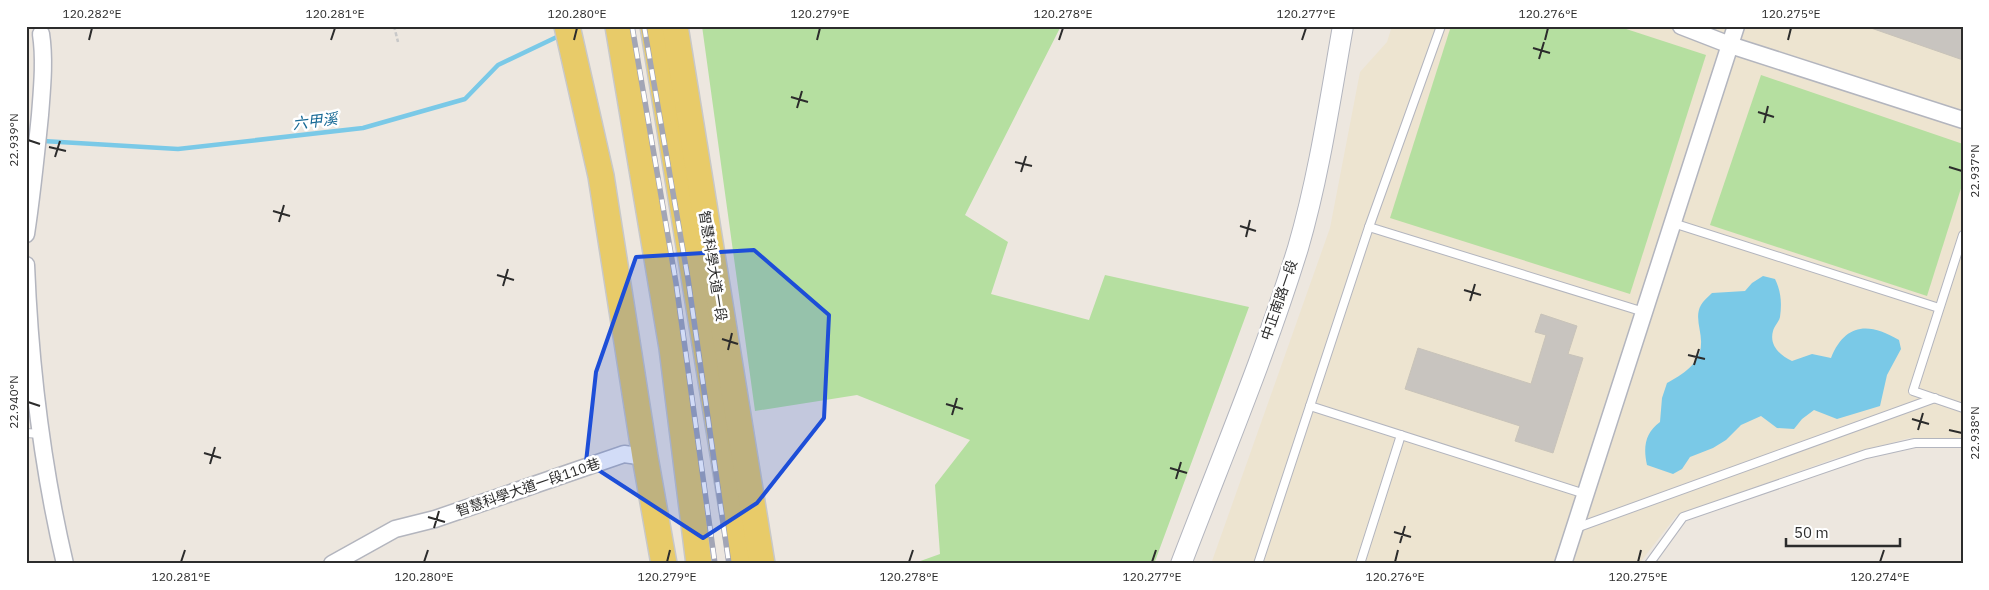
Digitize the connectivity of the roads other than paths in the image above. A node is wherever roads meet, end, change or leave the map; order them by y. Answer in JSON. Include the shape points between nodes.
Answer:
{"nodes":[{"id":1,"x":568,"y":26,"type":"edge"},
{"id":2,"x":618,"y":26,"type":"edge"},
{"id":3,"x":675,"y":26,"type":"edge"},
{"id":4,"x":1343,"y":26,"type":"edge"},
{"id":5,"x":1441,"y":26,"type":"edge"},
{"id":6,"x":1681,"y":26,"type":"edge"},
{"id":7,"x":1736,"y":26,"type":"edge"},
{"id":8,"x":41,"y":34,"type":"dead end"},
{"id":9,"x":655,"y":38,"type":"edge"},
{"id":10,"x":1730,"y":45,"type":"junction"},
{"id":11,"x":1963,"y":120,"type":"edge"},
{"id":12,"x":1673,"y":223,"type":"junction"},
{"id":13,"x":1369,"y":227,"type":"junction"},
{"id":14,"x":26,"y":234,"type":"edge"},
{"id":15,"x":1963,"y":235,"type":"edge"},
{"id":16,"x":26,"y":265,"type":"edge"},
{"id":17,"x":1939,"y":308,"type":"junction"},
{"id":18,"x":1644,"y":312,"type":"junction"},
{"id":19,"x":1934,"y":398,"type":"junction"},
{"id":20,"x":1310,"y":406,"type":"junction"},
{"id":21,"x":1963,"y":408,"type":"edge"},
{"id":22,"x":34,"y":433,"type":"edge"},
{"id":23,"x":1401,"y":435,"type":"junction"},
{"id":24,"x":1963,"y":443,"type":"edge"},
{"id":25,"x":645,"y":457,"type":"junction"},
{"id":26,"x":1585,"y":494,"type":"junction"},
{"id":27,"x":1574,"y":529,"type":"junction"},
{"id":28,"x":65,"y":564,"type":"edge"},
{"id":29,"x":332,"y":564,"type":"edge"},
{"id":30,"x":664,"y":564,"type":"edge"},
{"id":31,"x":699,"y":564,"type":"edge"},
{"id":32,"x":740,"y":564,"type":"edge"},
{"id":33,"x":762,"y":564,"type":"edge"},
{"id":34,"x":1181,"y":564,"type":"edge"},
{"id":35,"x":1258,"y":564,"type":"edge"},
{"id":36,"x":1360,"y":564,"type":"edge"},
{"id":37,"x":1563,"y":564,"type":"edge"},
{"id":38,"x":1649,"y":564,"type":"edge"}],
"edges":[{"from":1,"to":25,"type":"main road","via":[[601,176]]},
{"from":2,"to":31,"type":"main road","via":[[672,348]]},
{"from":3,"to":33,"type":"main road","name":"智慧科學大道一段"},
{"from":4,"to":34,"type":"street","name":"中正南路一段","via":[[1323,140],[1298,248]]},
{"from":5,"to":13,"type":"lane"},
{"from":6,"to":10,"type":"street"},
{"from":7,"to":10,"type":"street"},
{"from":8,"to":14,"type":"street","via":[[39,130]]},
{"from":9,"to":32,"type":"main road","name":"智慧科學大道一段"},
{"from":10,"to":11,"type":"street"},
{"from":10,"to":12,"type":"street"},
{"from":12,"to":17,"type":"lane"},
{"from":12,"to":18,"type":"street"},
{"from":13,"to":18,"type":"lane"},
{"from":13,"to":20,"type":"lane"},
{"from":15,"to":17,"type":"lane"},
{"from":16,"to":22,"type":"street"},
{"from":17,"to":19,"type":"lane","via":[[1913,391]]},
{"from":18,"to":26,"type":"street"},
{"from":19,"to":21,"type":"lane"},
{"from":19,"to":27,"type":"lane"},
{"from":20,"to":23,"type":"lane"},
{"from":20,"to":35,"type":"lane"},
{"from":22,"to":28,"type":"street"},
{"from":23,"to":26,"type":"lane"},
{"from":23,"to":36,"type":"lane"},
{"from":24,"to":38,"type":"lane","via":[[1915,443],[1866,454],[1683,518]]},
{"from":25,"to":29,"type":"street","name":"智慧科學大道一段110巷","via":[[624,454],[435,519],[395,529]]},
{"from":25,"to":30,"type":"main road"},
{"from":26,"to":27,"type":"street"},
{"from":27,"to":37,"type":"street"}]}
